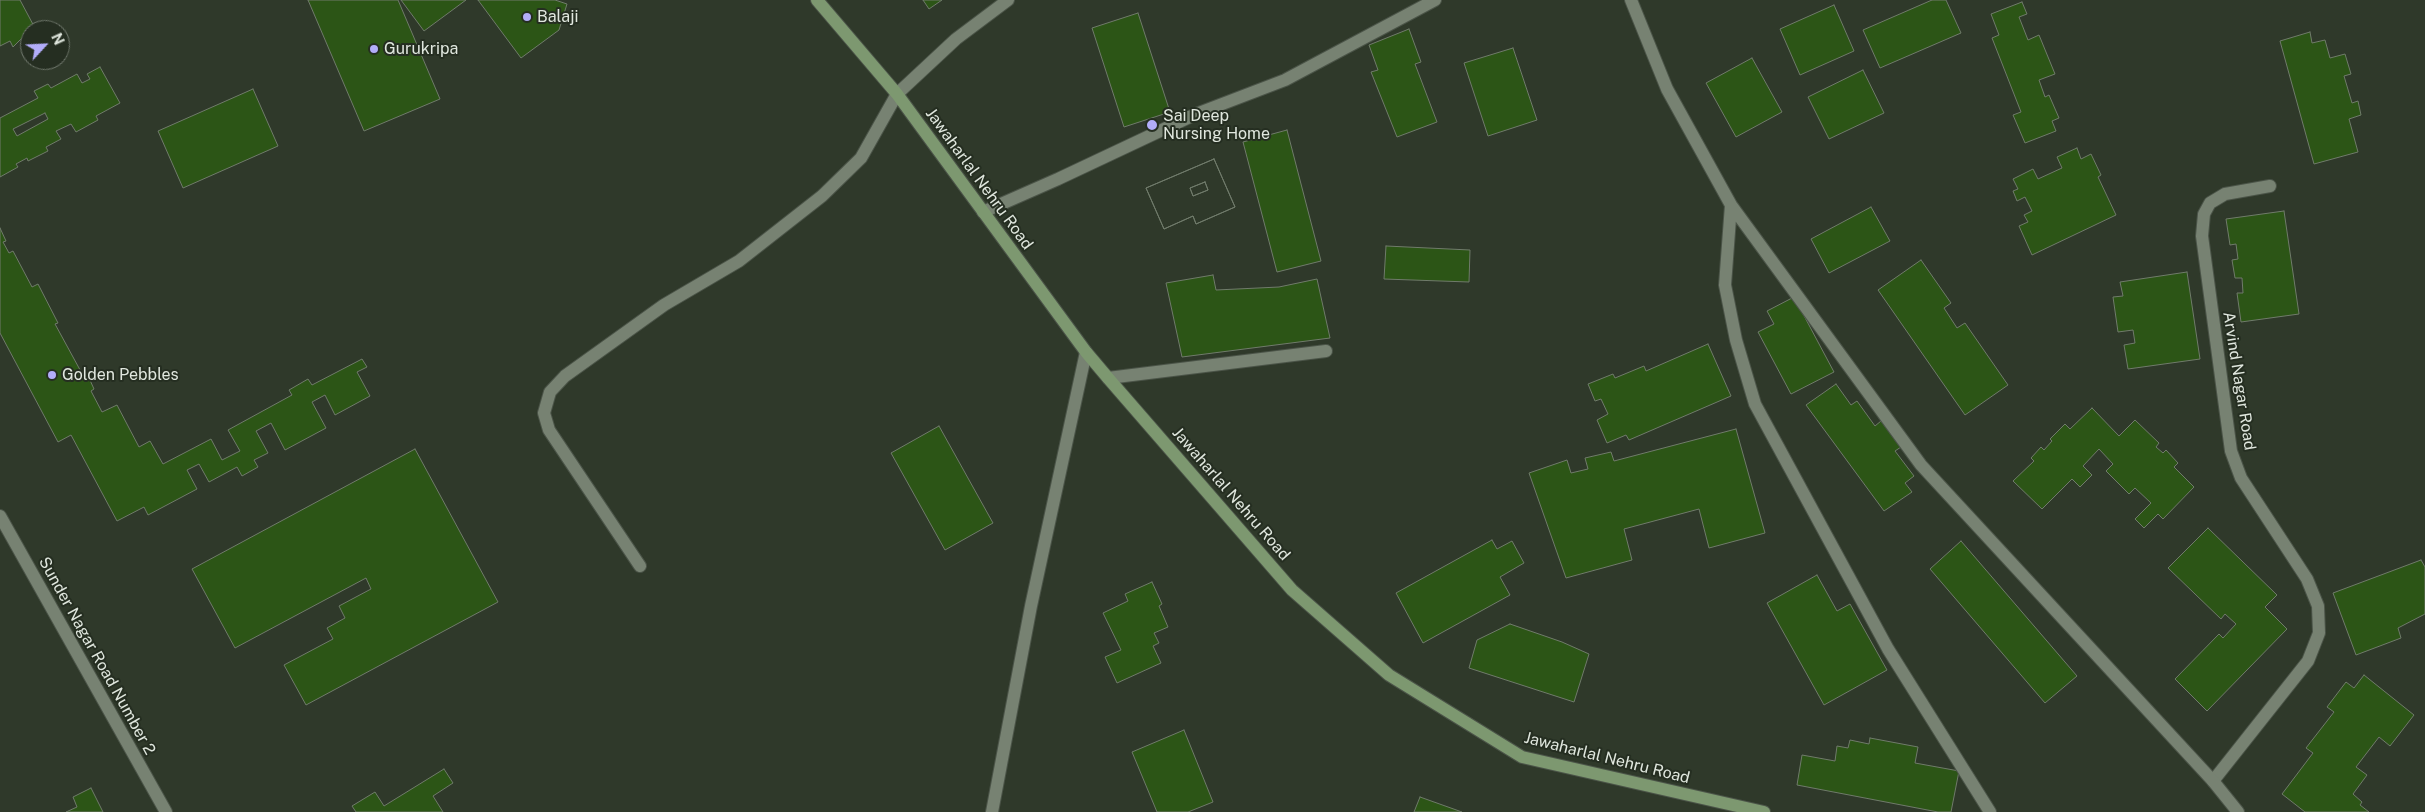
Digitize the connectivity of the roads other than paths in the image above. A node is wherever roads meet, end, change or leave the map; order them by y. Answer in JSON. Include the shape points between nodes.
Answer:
{"nodes":[{"id":1,"x":817,"y":0,"type":"edge"},
{"id":2,"x":1008,"y":0,"type":"edge"},
{"id":3,"x":1435,"y":0,"type":"edge"},
{"id":4,"x":1631,"y":0,"type":"edge"},
{"id":5,"x":897,"y":94,"type":"junction"},
{"id":6,"x":2270,"y":186,"type":"dead end"},
{"id":7,"x":1731,"y":205,"type":"junction"},
{"id":8,"x":983,"y":212,"type":"junction"},
{"id":9,"x":1326,"y":351,"type":"dead end"},
{"id":10,"x":1086,"y":352,"type":"junction"},
{"id":11,"x":1108,"y":378,"type":"junction"},
{"id":12,"x":0,"y":516,"type":"edge"},
{"id":13,"x":640,"y":566,"type":"dead end"},
{"id":14,"x":2213,"y":781,"type":"junction"},
{"id":15,"x":166,"y":812,"type":"edge"},
{"id":16,"x":992,"y":812,"type":"edge"},
{"id":17,"x":1764,"y":812,"type":"edge"},
{"id":18,"x":1990,"y":812,"type":"edge"},
{"id":19,"x":2238,"y":812,"type":"edge"}],
"edges":[{"from":1,"to":5,"type":"street","name":"Jawaharlal Nehru Road"},
{"from":2,"to":5,"type":"street","via":[[956,39]]},
{"from":3,"to":8,"type":"street","via":[[1285,80],[1196,114]]},
{"from":4,"to":7,"type":"street","via":[[1667,89]]},
{"from":5,"to":8,"type":"street","name":"Jawaharlal Nehru Road"},
{"from":5,"to":13,"type":"street","via":[[861,158],[822,196],[739,261],[664,306],[565,376],[550,392],[544,413],[549,430]]},
{"from":6,"to":14,"type":"street","name":"Arvind Nagar Road","via":[[2225,194],[2210,203],[2204,214],[2202,236],[2231,451],[2241,478],[2307,579],[2318,606],[2319,633],[2308,661]]},
{"from":7,"to":14,"type":"street","via":[[1921,465]]},
{"from":7,"to":18,"type":"street","via":[[1725,285],[1736,340],[1755,404],[1888,650]]},
{"from":8,"to":10,"type":"street","name":"Jawaharlal Nehru Road"},
{"from":9,"to":11,"type":"street"},
{"from":10,"to":11,"type":"street","name":"Jawaharlal Nehru Road"},
{"from":10,"to":16,"type":"street","via":[[1031,606]]},
{"from":11,"to":17,"type":"street","name":"Jawaharlal Nehru Road","via":[[1292,590],[1390,675],[1522,757]]},
{"from":12,"to":15,"type":"street","name":"Sunder Nagar Road Number 2"},
{"from":14,"to":19,"type":"street"}]}
